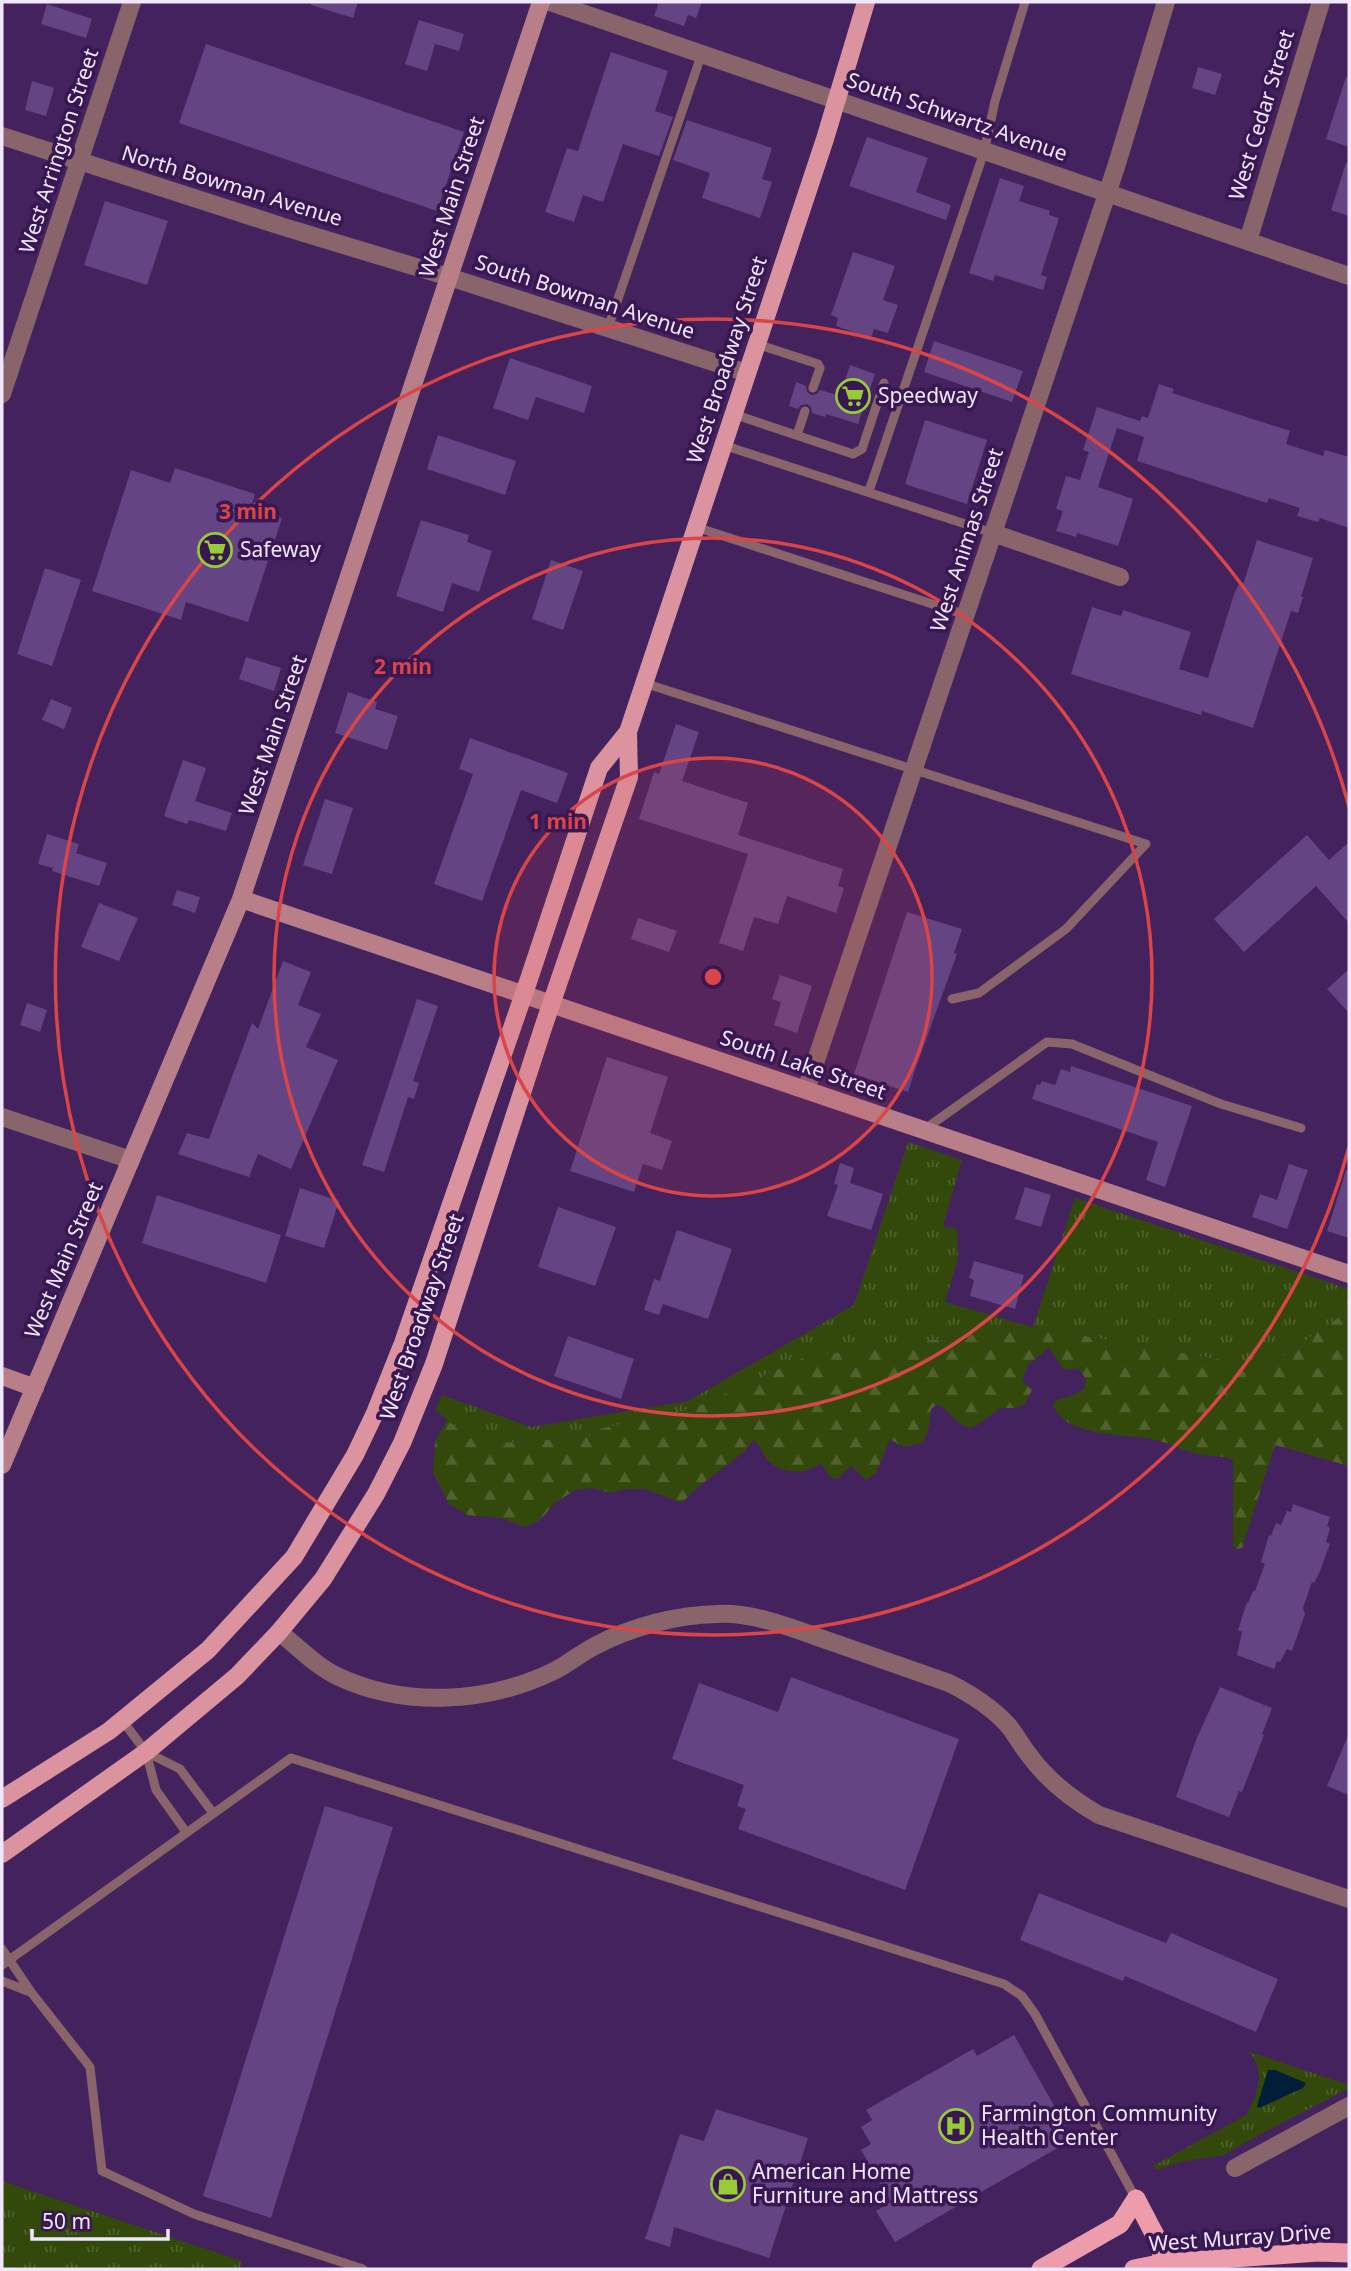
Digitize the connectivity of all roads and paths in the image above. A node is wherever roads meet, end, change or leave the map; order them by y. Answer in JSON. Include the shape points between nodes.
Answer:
{"nodes":[{"id":1,"x":132,"y":2,"type":"edge"},
{"id":2,"x":541,"y":2,"type":"edge"},
{"id":3,"x":550,"y":2,"type":"edge"},
{"id":4,"x":866,"y":2,"type":"edge"},
{"id":5,"x":1025,"y":2,"type":"edge"},
{"id":6,"x":1166,"y":2,"type":"edge"},
{"id":7,"x":1321,"y":2,"type":"edge"},
{"id":8,"x":702,"y":53,"type":"junction"},
{"id":9,"x":837,"y":99,"type":"junction"},
{"id":10,"x":2,"y":136,"type":"edge"},
{"id":11,"x":984,"y":152,"type":"junction"},
{"id":12,"x":79,"y":162,"type":"junction"},
{"id":13,"x":1107,"y":193,"type":"junction"},
{"id":14,"x":1248,"y":241,"type":"junction"},
{"id":15,"x":1349,"y":276,"type":"edge"},
{"id":16,"x":449,"y":277,"type":"junction"},
{"id":17,"x":608,"y":328,"type":"junction"},
{"id":18,"x":757,"y":344,"type":"junction"},
{"id":19,"x":747,"y":373,"type":"junction"},
{"id":20,"x":884,"y":383,"type":"dead end"},
{"id":21,"x":3,"y":386,"type":"edge"},
{"id":22,"x":813,"y":388,"type":"dead end"},
{"id":23,"x":805,"y":411,"type":"dead end"},
{"id":24,"x":733,"y":414,"type":"junction"},
{"id":25,"x":797,"y":435,"type":"junction"},
{"id":26,"x":723,"y":444,"type":"junction"},
{"id":27,"x":869,"y":491,"type":"junction"},
{"id":28,"x":696,"y":527,"type":"junction"},
{"id":29,"x":993,"y":533,"type":"junction"},
{"id":30,"x":1121,"y":577,"type":"dead end"},
{"id":31,"x":966,"y":615,"type":"junction"},
{"id":32,"x":644,"y":683,"type":"junction"},
{"id":33,"x":628,"y":732,"type":"junction"},
{"id":34,"x":915,"y":769,"type":"junction"},
{"id":35,"x":242,"y":899,"type":"junction"},
{"id":36,"x":523,"y":996,"type":"junction"},
{"id":37,"x":953,"y":999,"type":"dead end"},
{"id":38,"x":551,"y":1004,"type":"junction"},
{"id":39,"x":806,"y":1090,"type":"junction"},
{"id":40,"x":2,"y":1117,"type":"edge"},
{"id":41,"x":1301,"y":1129,"type":"dead end"},
{"id":42,"x":924,"y":1130,"type":"junction"},
{"id":43,"x":131,"y":1160,"type":"junction"},
{"id":44,"x":1349,"y":1274,"type":"edge"},
{"id":45,"x":2,"y":1376,"type":"edge"},
{"id":46,"x":34,"y":1388,"type":"junction"},
{"id":47,"x":2,"y":1465,"type":"edge"},
{"id":48,"x":279,"y":1632,"type":"junction"},
{"id":49,"x":122,"y":1720,"type":"junction"},
{"id":50,"x":146,"y":1752,"type":"junction"},
{"id":51,"x":2,"y":1799,"type":"edge"},
{"id":52,"x":213,"y":1813,"type":"junction"},
{"id":53,"x":186,"y":1832,"type":"junction"},
{"id":54,"x":2,"y":1854,"type":"edge"},
{"id":55,"x":1349,"y":1899,"type":"edge"},
{"id":56,"x":2,"y":1949,"type":"edge"},
{"id":57,"x":5,"y":1962,"type":"edge"},
{"id":58,"x":2,"y":1981,"type":"edge"},
{"id":59,"x":31,"y":1992,"type":"junction"},
{"id":60,"x":1349,"y":2106,"type":"edge"},
{"id":61,"x":1236,"y":2168,"type":"dead end"},
{"id":62,"x":1136,"y":2199,"type":"junction"},
{"id":63,"x":1349,"y":2253,"type":"edge"},
{"id":64,"x":1164,"y":2266,"type":"edge"},
{"id":65,"x":363,"y":2269,"type":"edge"},
{"id":66,"x":1041,"y":2269,"type":"edge"},
{"id":67,"x":1134,"y":2269,"type":"edge"}],
"edges":[{"from":1,"to":12,"type":"street","name":"West Arrington Street"},
{"from":2,"to":16,"type":"main road","name":"West Main Street"},
{"from":3,"to":8,"type":"street","name":"South Schwartz Avenue"},
{"from":4,"to":9,"type":"main road","name":"West Broadway Street"},
{"from":5,"to":11,"type":"lane"},
{"from":6,"to":13,"type":"street","name":"West Animas Street"},
{"from":7,"to":14,"type":"street","name":"West Cedar Street"},
{"from":8,"to":9,"type":"street","name":"South Schwartz Avenue"},
{"from":8,"to":17,"type":"lane"},
{"from":9,"to":11,"type":"street","name":"South Schwartz Avenue"},
{"from":9,"to":18,"type":"main road","name":"West Broadway Street"},
{"from":10,"to":12,"type":"street","name":"North Bowman Avenue"},
{"from":11,"to":13,"type":"street","name":"South Schwartz Avenue"},
{"from":11,"to":27,"type":"lane"},
{"from":12,"to":16,"type":"street","name":"North Bowman Avenue"},
{"from":12,"to":21,"type":"street","name":"West Arrington Street"},
{"from":13,"to":14,"type":"street","name":"South Schwartz Avenue"},
{"from":13,"to":29,"type":"street","name":"West Animas Street"},
{"from":14,"to":15,"type":"street","name":"South Schwartz Avenue"},
{"from":16,"to":17,"type":"street","name":"South Bowman Avenue"},
{"from":16,"to":35,"type":"main road","name":"West Main Street"},
{"from":17,"to":19,"type":"street","name":"South Bowman Avenue"},
{"from":18,"to":19,"type":"main road","name":"West Broadway Street"},
{"from":18,"to":22,"type":"lane","via":[[818,364]]},
{"from":19,"to":24,"type":"main road","name":"West Broadway Street"},
{"from":20,"to":25,"type":"lane","via":[[862,449],[853,454]]},
{"from":23,"to":25,"type":"lane"},
{"from":24,"to":25,"type":"lane"},
{"from":24,"to":26,"type":"main road","name":"West Broadway Street"},
{"from":26,"to":27,"type":"lane"},
{"from":26,"to":28,"type":"main road","name":"West Broadway Street"},
{"from":27,"to":29,"type":"lane"},
{"from":28,"to":31,"type":"lane"},
{"from":28,"to":32,"type":"main road","name":"West Broadway Street"},
{"from":29,"to":30,"type":"street"},
{"from":29,"to":31,"type":"street","name":"West Animas Street"},
{"from":31,"to":34,"type":"street","name":"West Animas Street"},
{"from":32,"to":33,"type":"main road","name":"West Broadway Street"},
{"from":32,"to":34,"type":"lane"},
{"from":33,"to":36,"type":"main road","name":"West Broadway Street","via":[[598,768]]},
{"from":33,"to":38,"type":"main road","name":"West Broadway Street","via":[[629,777]]},
{"from":34,"to":37,"type":"lane","via":[[1146,844],[1066,929],[979,993]]},
{"from":34,"to":39,"type":"street","name":"West Animas Street"},
{"from":35,"to":36,"type":"main road","name":"South Lake Street"},
{"from":35,"to":43,"type":"main road","name":"West Main Street"},
{"from":36,"to":38,"type":"main road","name":"South Lake Street"},
{"from":36,"to":49,"type":"main road","name":"West Broadway Street","via":[[403,1343],[355,1455],[294,1557],[208,1650]]},
{"from":38,"to":39,"type":"main road","name":"South Lake Street"},
{"from":38,"to":48,"type":"main road","name":"West Broadway Street","via":[[419,1403],[376,1494],[324,1579]]},
{"from":39,"to":42,"type":"main road","name":"South Lake Street"},
{"from":40,"to":43,"type":"street"},
{"from":41,"to":42,"type":"lane","via":[[1221,1104],[1072,1044],[1047,1042]]},
{"from":42,"to":44,"type":"main road","name":"South Lake Street"},
{"from":43,"to":46,"type":"main road","name":"West Main Street"},
{"from":45,"to":46,"type":"main road"},
{"from":46,"to":47,"type":"main road","name":"West Main Street"},
{"from":48,"to":50,"type":"main road","name":"West Broadway Street","via":[[237,1676]]},
{"from":48,"to":55,"type":"street","via":[[337,1676],[381,1691],[435,1698],[527,1683],[594,1646],[648,1625],[719,1613],[774,1622],[949,1683],[973,1696],[1008,1726],[1057,1788],[1099,1815]]},
{"from":49,"to":50,"type":"lane"},
{"from":49,"to":51,"type":"main road","name":"West Broadway Street"},
{"from":50,"to":52,"type":"lane","via":[[180,1769]]},
{"from":50,"to":53,"type":"lane","via":[[156,1790]]},
{"from":50,"to":54,"type":"main road","name":"West Broadway Street"},
{"from":52,"to":53,"type":"lane"},
{"from":52,"to":62,"type":"lane","via":[[290,1758],[1004,1984],[1022,1996],[1035,2014]]},
{"from":53,"to":57,"type":"lane"},
{"from":56,"to":57,"type":"lane"},
{"from":57,"to":59,"type":"lane"},
{"from":58,"to":59,"type":"lane"},
{"from":59,"to":65,"type":"lane","via":[[90,2067],[102,2171],[194,2214]]},
{"from":60,"to":61,"type":"street"},
{"from":62,"to":64,"type":"highway","via":[[1159,2243]]},
{"from":62,"to":66,"type":"highway","via":[[1120,2224]]},
{"from":63,"to":64,"type":"highway","name":"West Murray Drive"},
{"from":64,"to":67,"type":"highway","name":"West Murray Drive"}]}
